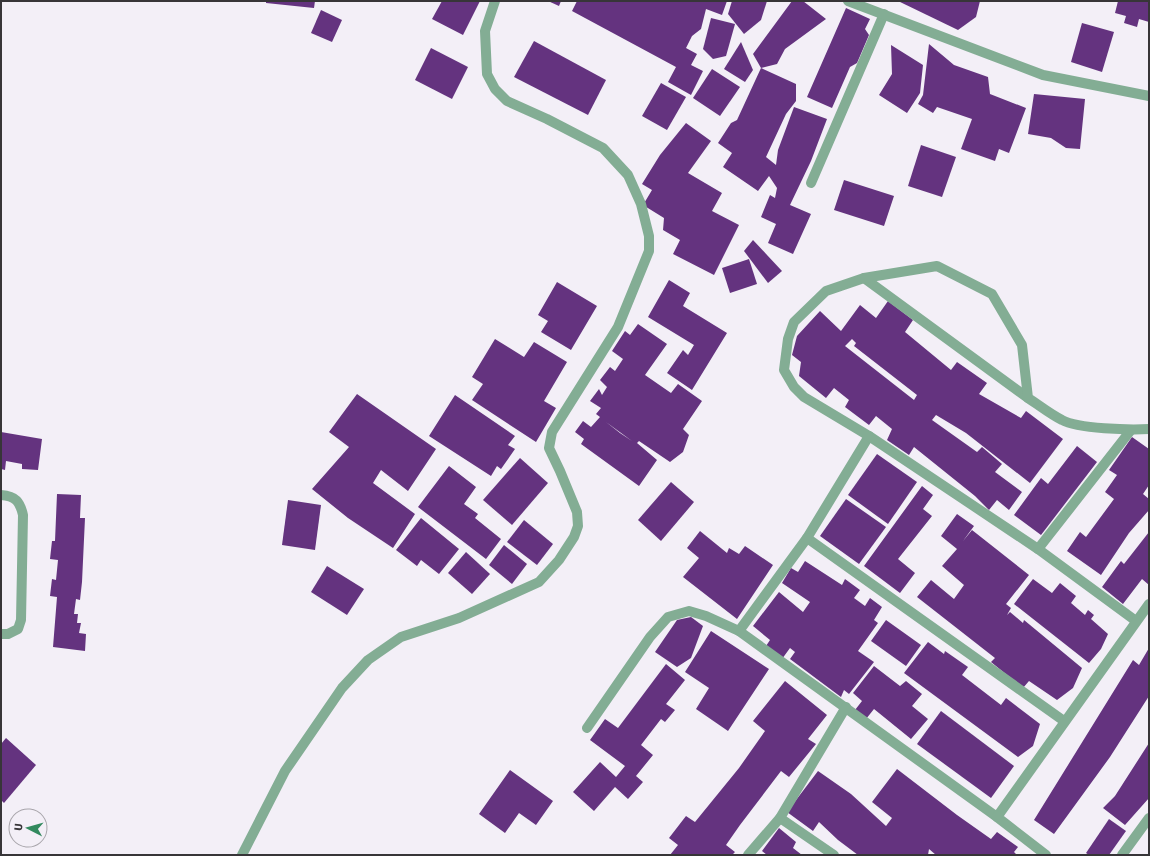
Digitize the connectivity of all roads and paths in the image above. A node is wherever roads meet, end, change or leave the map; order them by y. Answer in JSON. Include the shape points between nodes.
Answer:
{"nodes":[{"id":1,"x":495,"y":1,"type":"edge"},
{"id":2,"x":848,"y":1,"type":"edge"},
{"id":3,"x":884,"y":14,"type":"junction"},
{"id":4,"x":1149,"y":96,"type":"edge"},
{"id":5,"x":811,"y":183,"type":"dead end"},
{"id":6,"x":864,"y":278,"type":"junction"},
{"id":7,"x":1028,"y":398,"type":"junction"},
{"id":8,"x":1149,"y":429,"type":"edge"},
{"id":9,"x":1131,"y":430,"type":"junction"},
{"id":10,"x":869,"y":436,"type":"junction"},
{"id":11,"x":1,"y":495,"type":"edge"},
{"id":12,"x":807,"y":538,"type":"junction"},
{"id":13,"x":1038,"y":549,"type":"junction"},
{"id":14,"x":1149,"y":604,"type":"edge"},
{"id":15,"x":1136,"y":621,"type":"junction"},
{"id":16,"x":739,"y":631,"type":"junction"},
{"id":17,"x":1,"y":634,"type":"edge"},
{"id":18,"x":846,"y":707,"type":"junction"},
{"id":19,"x":1064,"y":721,"type":"junction"},
{"id":20,"x":587,"y":728,"type":"dead end"},
{"id":21,"x":997,"y":817,"type":"junction"},
{"id":22,"x":780,"y":818,"type":"junction"},
{"id":23,"x":1149,"y":818,"type":"edge"},
{"id":24,"x":242,"y":855,"type":"edge"},
{"id":25,"x":748,"y":855,"type":"edge"},
{"id":26,"x":834,"y":855,"type":"edge"},
{"id":27,"x":1046,"y":855,"type":"edge"},
{"id":28,"x":1122,"y":855,"type":"edge"}],
"edges":[{"from":1,"to":24,"type":"street","via":[[485,31],[486,74],[495,89],[507,101],[603,148],[628,176],[641,204],[649,236],[649,251],[618,327],[552,432],[549,448],[577,512],[578,526],[559,560],[539,582],[459,618],[401,637],[368,660],[342,688],[285,771]]},
{"from":2,"to":3,"type":"street"},
{"from":3,"to":4,"type":"street","via":[[1043,75]]},
{"from":3,"to":5,"type":"street"},
{"from":6,"to":7,"type":"street"},
{"from":6,"to":7,"type":"street","via":[[937,266],[992,294],[1022,345]]},
{"from":6,"to":10,"type":"street","via":[[826,291],[794,322],[788,338],[784,370],[794,387],[804,397]]},
{"from":7,"to":9,"type":"street","via":[[1063,421]]},
{"from":8,"to":9,"type":"street"},
{"from":9,"to":13,"type":"street"},
{"from":10,"to":12,"type":"street"},
{"from":10,"to":13,"type":"street"},
{"from":11,"to":17,"type":"street","via":[[13,497],[20,503],[23,515],[21,620],[18,630]]},
{"from":12,"to":16,"type":"street"},
{"from":12,"to":19,"type":"street"},
{"from":13,"to":15,"type":"street"},
{"from":14,"to":15,"type":"street"},
{"from":15,"to":19,"type":"street"},
{"from":16,"to":18,"type":"street"},
{"from":16,"to":20,"type":"street","via":[[689,611],[668,617],[650,637]]},
{"from":18,"to":21,"type":"street"},
{"from":18,"to":22,"type":"street"},
{"from":19,"to":21,"type":"street"},
{"from":21,"to":27,"type":"street"},
{"from":22,"to":25,"type":"street"},
{"from":22,"to":26,"type":"street"},
{"from":23,"to":28,"type":"street"}]}
